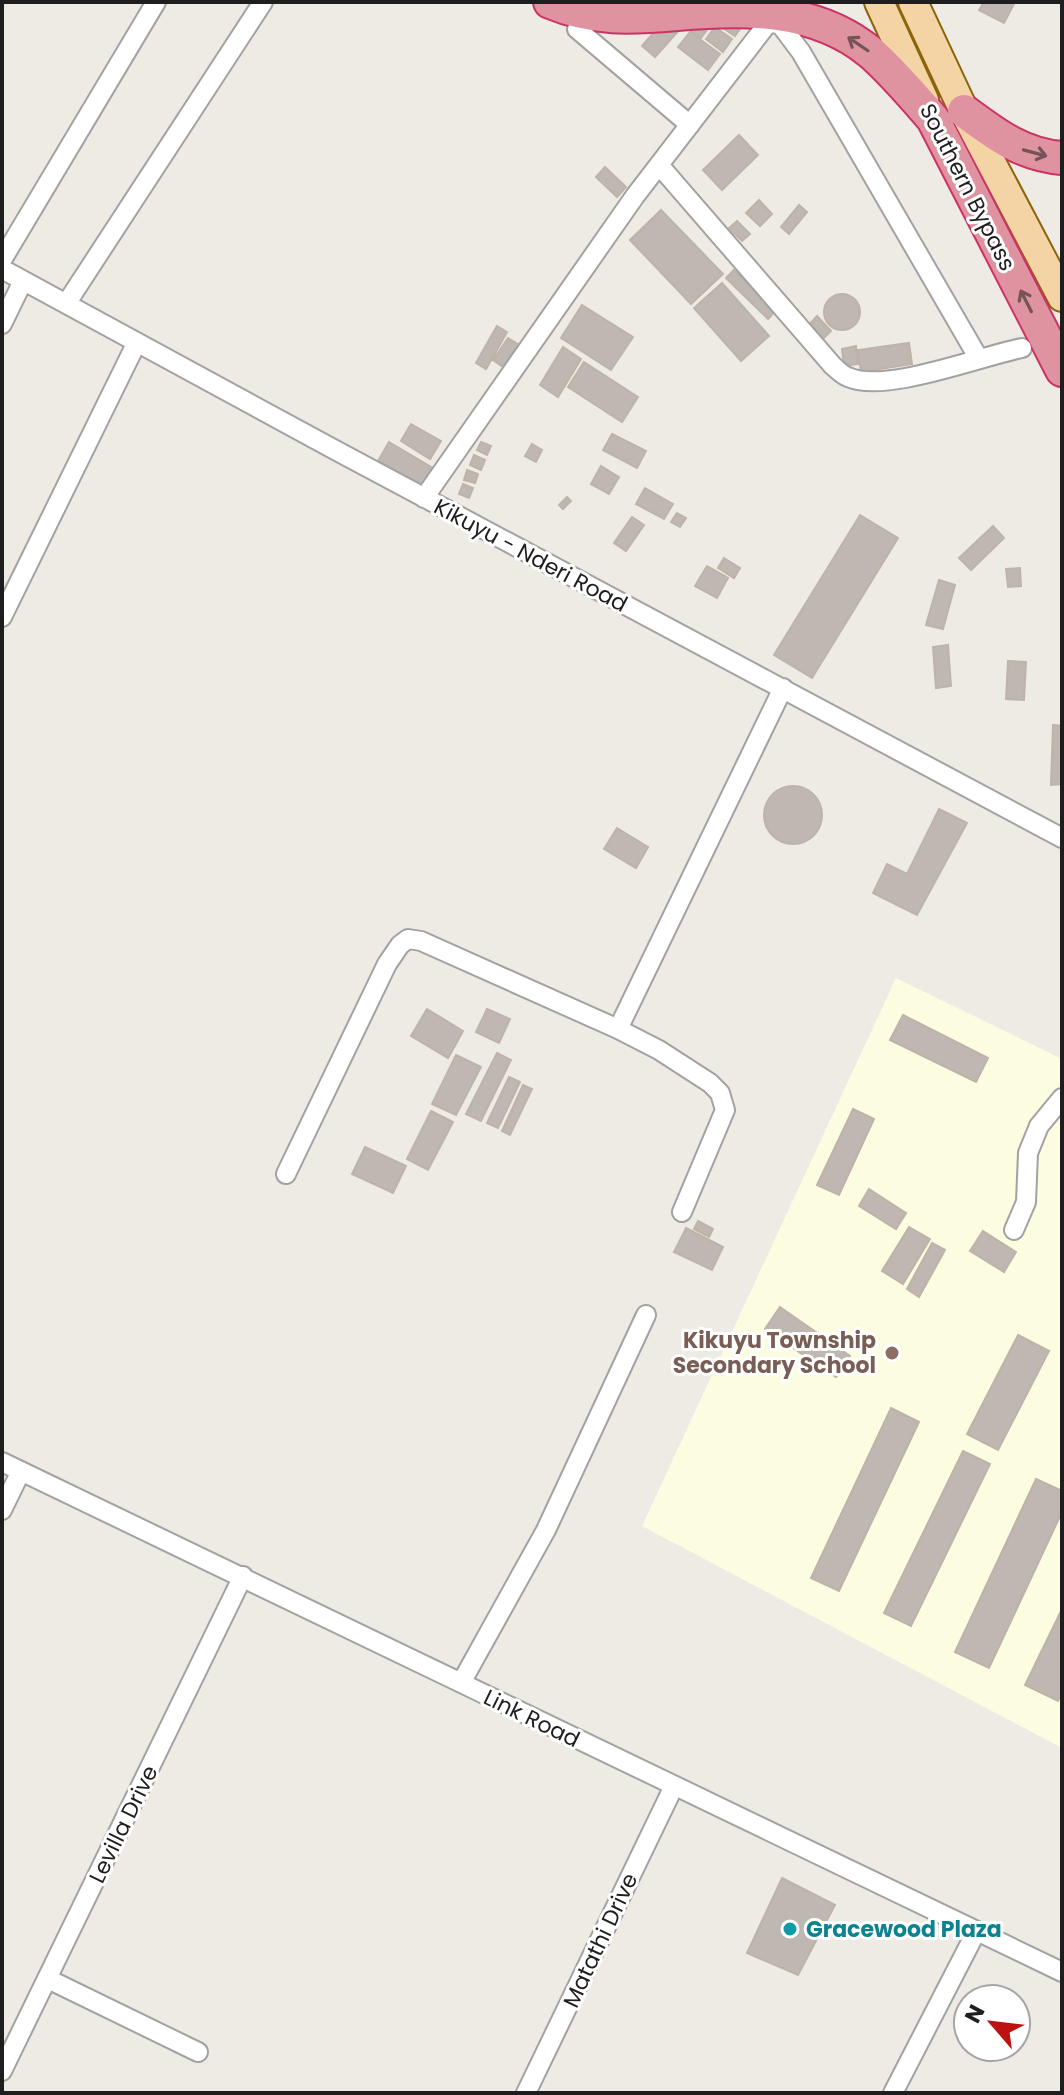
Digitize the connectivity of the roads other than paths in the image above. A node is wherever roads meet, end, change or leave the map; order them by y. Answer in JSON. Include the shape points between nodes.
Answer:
{"nodes":[{"id":1,"x":156,"y":2,"type":"edge"},
{"id":2,"x":263,"y":2,"type":"edge"},
{"id":3,"x":550,"y":2,"type":"edge"},
{"id":4,"x":879,"y":2,"type":"edge"},
{"id":5,"x":913,"y":2,"type":"edge"},
{"id":6,"x":577,"y":29,"type":"dead end"},
{"id":7,"x":964,"y":111,"type":"junction"},
{"id":8,"x":933,"y":119,"type":"junction"},
{"id":9,"x":690,"y":125,"type":"junction"},
{"id":10,"x":1062,"y":158,"type":"edge"},
{"id":11,"x":659,"y":165,"type":"junction"},
{"id":12,"x":2,"y":260,"type":"edge"},
{"id":13,"x":2,"y":269,"type":"edge"},
{"id":14,"x":23,"y":281,"type":"junction"},
{"id":15,"x":1062,"y":297,"type":"edge"},
{"id":16,"x":66,"y":304,"type":"junction"},
{"id":17,"x":2,"y":324,"type":"edge"},
{"id":18,"x":137,"y":342,"type":"junction"},
{"id":19,"x":1022,"y":348,"type":"dead end"},
{"id":20,"x":979,"y":359,"type":"junction"},
{"id":21,"x":1062,"y":370,"type":"edge"},
{"id":22,"x":424,"y":498,"type":"junction"},
{"id":23,"x":2,"y":617,"type":"edge"},
{"id":24,"x":783,"y":688,"type":"junction"},
{"id":25,"x":1062,"y":838,"type":"edge"},
{"id":26,"x":618,"y":1029,"type":"junction"},
{"id":27,"x":1062,"y":1098,"type":"edge"},
{"id":28,"x":286,"y":1174,"type":"dead end"},
{"id":29,"x":682,"y":1212,"type":"dead end"},
{"id":30,"x":1014,"y":1230,"type":"dead end"},
{"id":31,"x":646,"y":1315,"type":"dead end"},
{"id":32,"x":2,"y":1462,"type":"edge"},
{"id":33,"x":21,"y":1471,"type":"junction"},
{"id":34,"x":2,"y":1510,"type":"edge"},
{"id":35,"x":243,"y":1576,"type":"junction"},
{"id":36,"x":461,"y":1683,"type":"junction"},
{"id":37,"x":674,"y":1786,"type":"junction"},
{"id":38,"x":976,"y":1932,"type":"junction"},
{"id":39,"x":1062,"y":1972,"type":"edge"},
{"id":40,"x":48,"y":1979,"type":"junction"},
{"id":41,"x":198,"y":2052,"type":"dead end"},
{"id":42,"x":2,"y":2071,"type":"edge"},
{"id":43,"x":526,"y":2093,"type":"edge"},
{"id":44,"x":893,"y":2093,"type":"edge"}],
"edges":[{"from":1,"to":12,"type":"street"},
{"from":2,"to":16,"type":"street"},
{"from":8,"to":3,"type":"highway","one_way":true,"via":[[868,51],[845,35],[797,17],[730,10],[623,18],[586,15]]},
{"from":4,"to":8,"type":"main road","name":"Southern Bypass"},
{"from":5,"to":7,"type":"main road","name":"Southern Bypass"},
{"from":6,"to":9,"type":"street"},
{"from":7,"to":10,"type":"highway","one_way":true,"via":[[1025,151]]},
{"from":7,"to":15,"type":"main road","name":"Southern Bypass"},
{"from":21,"to":8,"type":"highway","name":"Southern Bypass","one_way":true},
{"from":9,"to":11,"type":"street"},
{"from":9,"to":20,"type":"street","via":[[768,23],[780,24]]},
{"from":11,"to":20,"type":"street","via":[[847,377],[915,375]]},
{"from":11,"to":22,"type":"street"},
{"from":13,"to":14,"type":"street","name":"Kikuyu - Nderi Road"},
{"from":14,"to":16,"type":"street","name":"Kikuyu - Nderi Road"},
{"from":14,"to":17,"type":"street"},
{"from":16,"to":18,"type":"street","name":"Kikuyu - Nderi Road"},
{"from":18,"to":22,"type":"street","name":"Kikuyu - Nderi Road"},
{"from":18,"to":23,"type":"street"},
{"from":19,"to":20,"type":"street"},
{"from":22,"to":24,"type":"street","name":"Kikuyu - Nderi Road"},
{"from":24,"to":25,"type":"street","name":"Kikuyu - Nderi Road"},
{"from":24,"to":26,"type":"street"},
{"from":26,"to":28,"type":"street","via":[[408,939],[387,964]]},
{"from":26,"to":29,"type":"street","via":[[710,1083],[724,1102],[722,1122]]},
{"from":27,"to":30,"type":"street","via":[[1039,1126],[1028,1153],[1026,1202]]},
{"from":31,"to":36,"type":"street","via":[[546,1530]]},
{"from":32,"to":33,"type":"street","name":"Link Road"},
{"from":33,"to":34,"type":"street"},
{"from":33,"to":35,"type":"street","name":"Link Road"},
{"from":35,"to":36,"type":"street","name":"Link Road"},
{"from":35,"to":40,"type":"street","name":"Levilla Drive"},
{"from":36,"to":37,"type":"street","name":"Link Road"},
{"from":37,"to":38,"type":"street","name":"Link Road"},
{"from":37,"to":43,"type":"street","name":"Matathi Drive"},
{"from":38,"to":39,"type":"street","name":"Link Road"},
{"from":38,"to":44,"type":"street"},
{"from":40,"to":41,"type":"street"},
{"from":40,"to":42,"type":"street","name":"Levilla Drive"}]}
